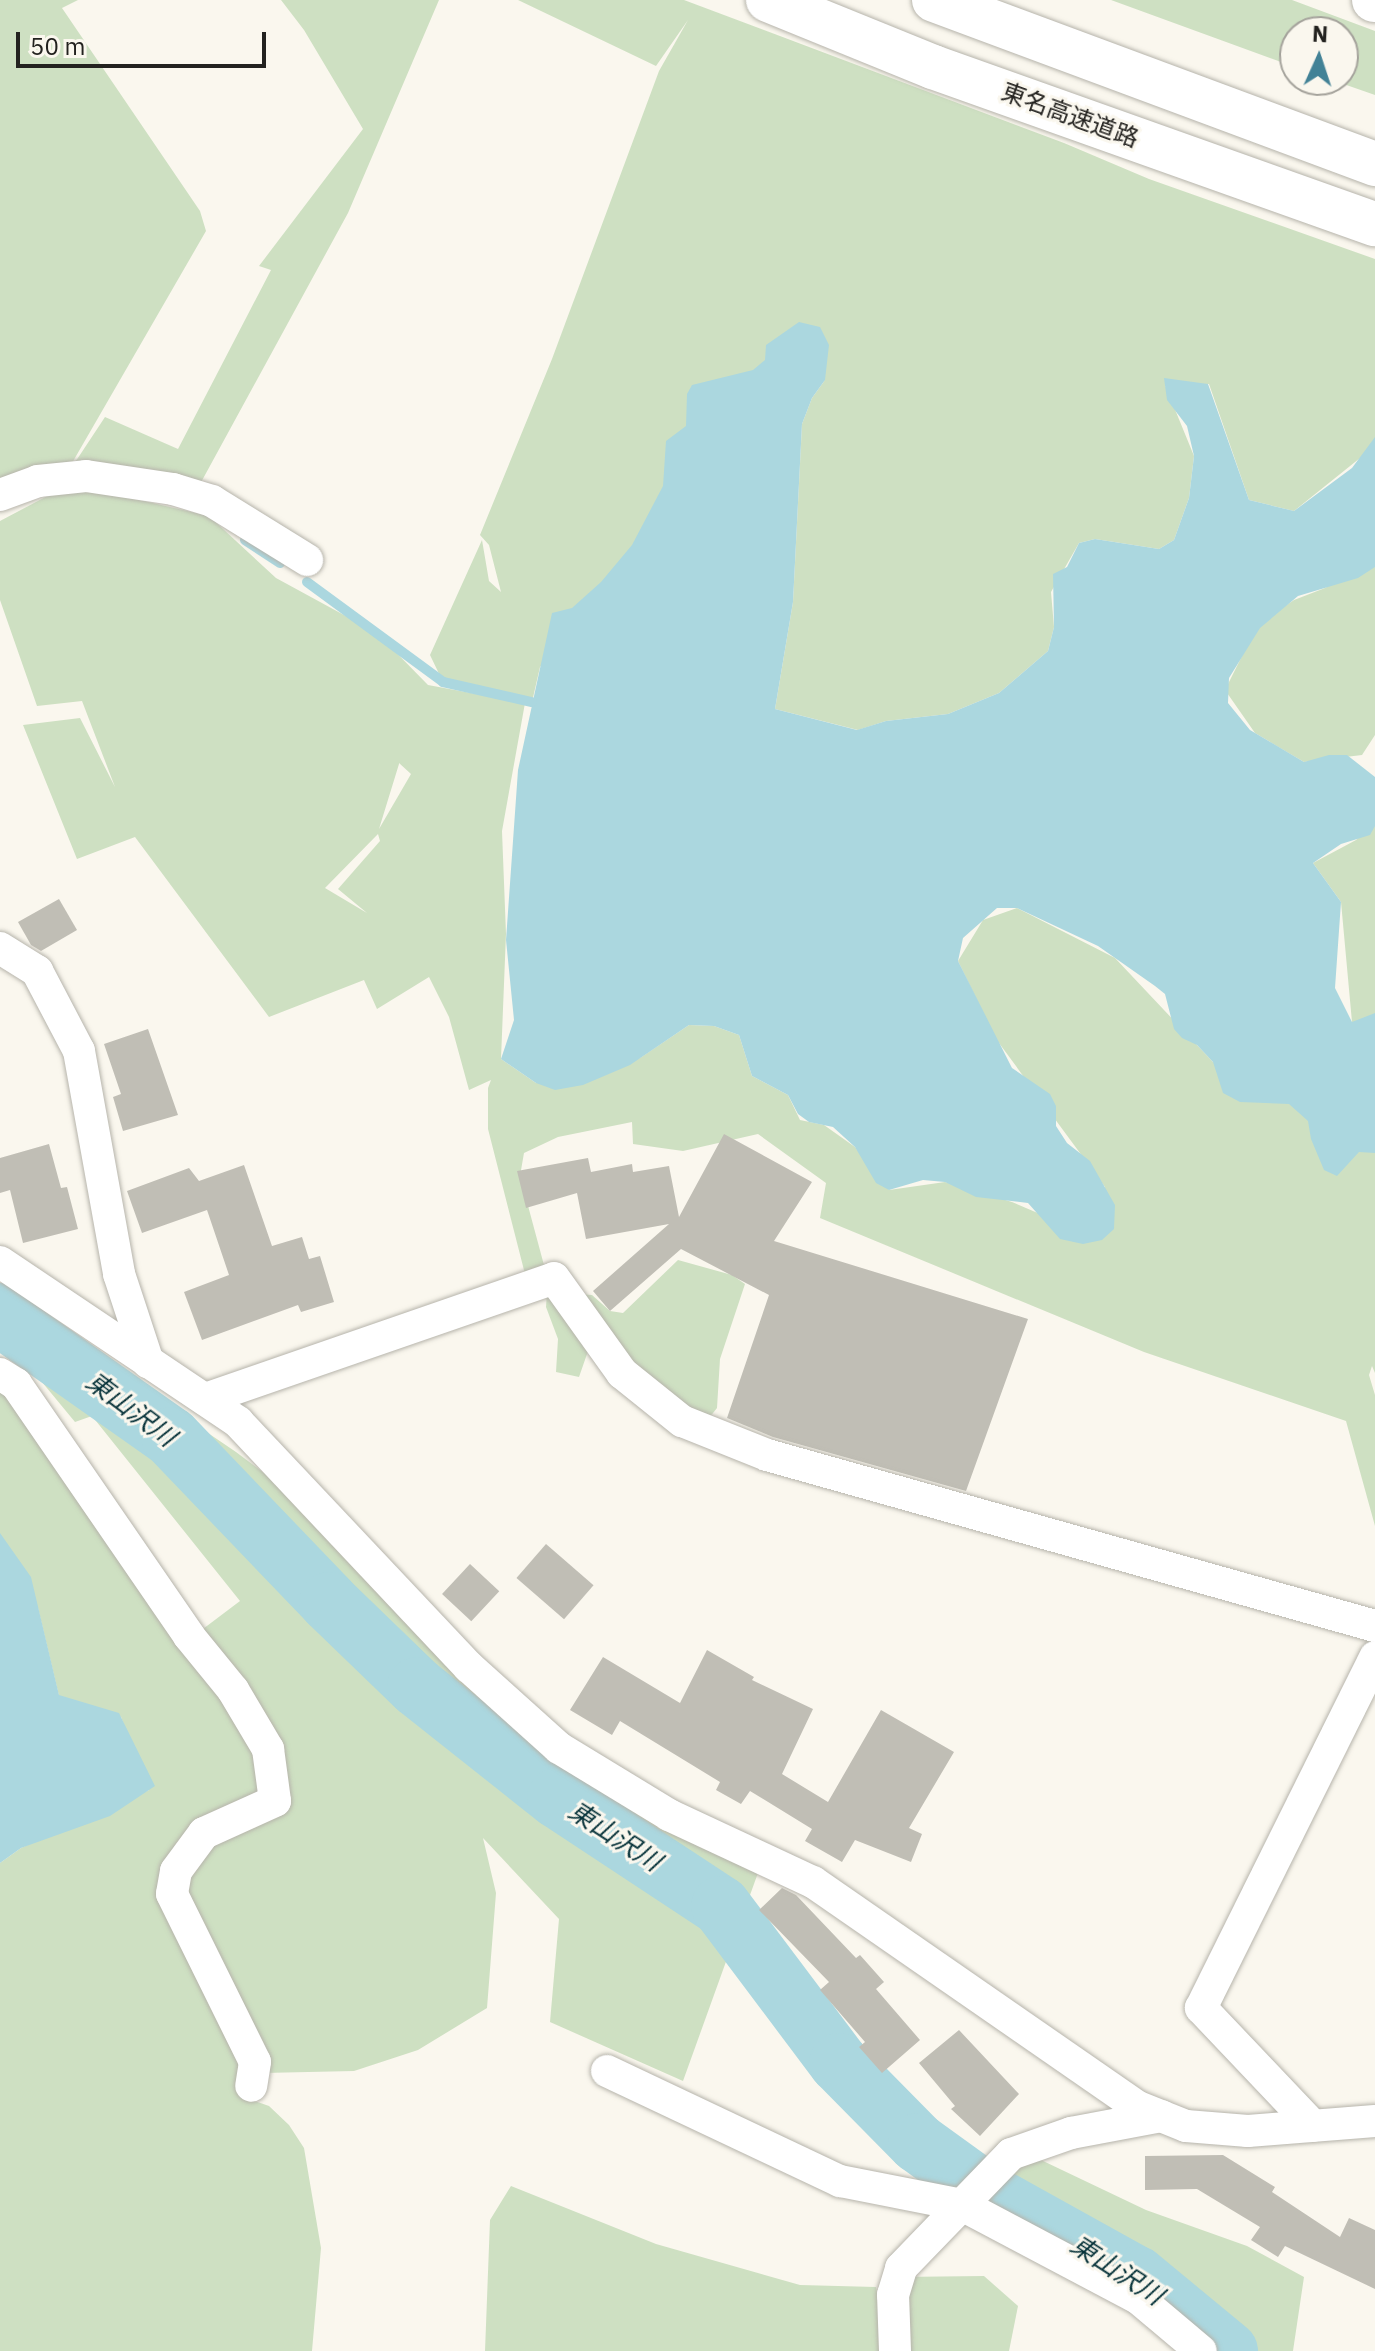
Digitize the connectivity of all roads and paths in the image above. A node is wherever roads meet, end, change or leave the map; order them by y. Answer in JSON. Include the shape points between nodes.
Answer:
{"nodes":[{"id":1,"x":768,"y":0,"type":"edge"},
{"id":2,"x":934,"y":0,"type":"edge"},
{"id":3,"x":1375,"y":164,"type":"edge"},
{"id":4,"x":1375,"y":224,"type":"edge"},
{"id":5,"x":0,"y":495,"type":"edge"},
{"id":6,"x":307,"y":560,"type":"dead end"},
{"id":7,"x":0,"y":948,"type":"edge"},
{"id":8,"x":0,"y":1262,"type":"edge"},
{"id":9,"x":148,"y":1362,"type":"junction"},
{"id":10,"x":5,"y":1370,"type":"edge"},
{"id":11,"x":205,"y":1399,"type":"junction"},
{"id":12,"x":1375,"y":1626,"type":"edge"},
{"id":13,"x":1375,"y":1657,"type":"edge"},
{"id":14,"x":607,"y":2071,"type":"dead end"},
{"id":15,"x":251,"y":2086,"type":"dead end"},
{"id":16,"x":1161,"y":2116,"type":"junction"},
{"id":17,"x":1375,"y":2121,"type":"edge"},
{"id":18,"x":1313,"y":2126,"type":"junction"},
{"id":19,"x":967,"y":2200,"type":"junction"},
{"id":20,"x":895,"y":2351,"type":"edge"},
{"id":21,"x":1201,"y":2351,"type":"edge"}],
"edges":[{"from":1,"to":4,"type":"highway","name":"東名高速道路","via":[[933,67]]},
{"from":2,"to":3,"type":"highway"},
{"from":5,"to":6,"type":"street","via":[[38,481],[86,476],[173,489],[212,501]]},
{"from":7,"to":9,"type":"street","via":[[37,971],[79,1051],[119,1274]]},
{"from":8,"to":9,"type":"street"},
{"from":9,"to":11,"type":"street"},
{"from":10,"to":15,"type":"street","via":[[189,1636],[233,1690],[268,1749],[275,1801],[204,1833],[176,1871],[172,1894],[255,2062]]},
{"from":11,"to":12,"type":"street","via":[[554,1278],[622,1373],[682,1421],[767,1455]]},
{"from":11,"to":16,"type":"street","via":[[238,1422],[469,1667],[559,1748],[669,1815],[813,1882],[1136,2106]]},
{"from":13,"to":18,"type":"street","via":[[1201,2008]]},
{"from":14,"to":19,"type":"street","via":[[840,2181]]},
{"from":16,"to":18,"type":"street","via":[[1186,2126],[1248,2131]]},
{"from":16,"to":19,"type":"street","via":[[1071,2133],[1011,2154]]},
{"from":17,"to":18,"type":"street"},
{"from":19,"to":20,"type":"street","via":[[901,2268],[893,2295]]},
{"from":19,"to":21,"type":"street","via":[[1138,2298]]}]}
